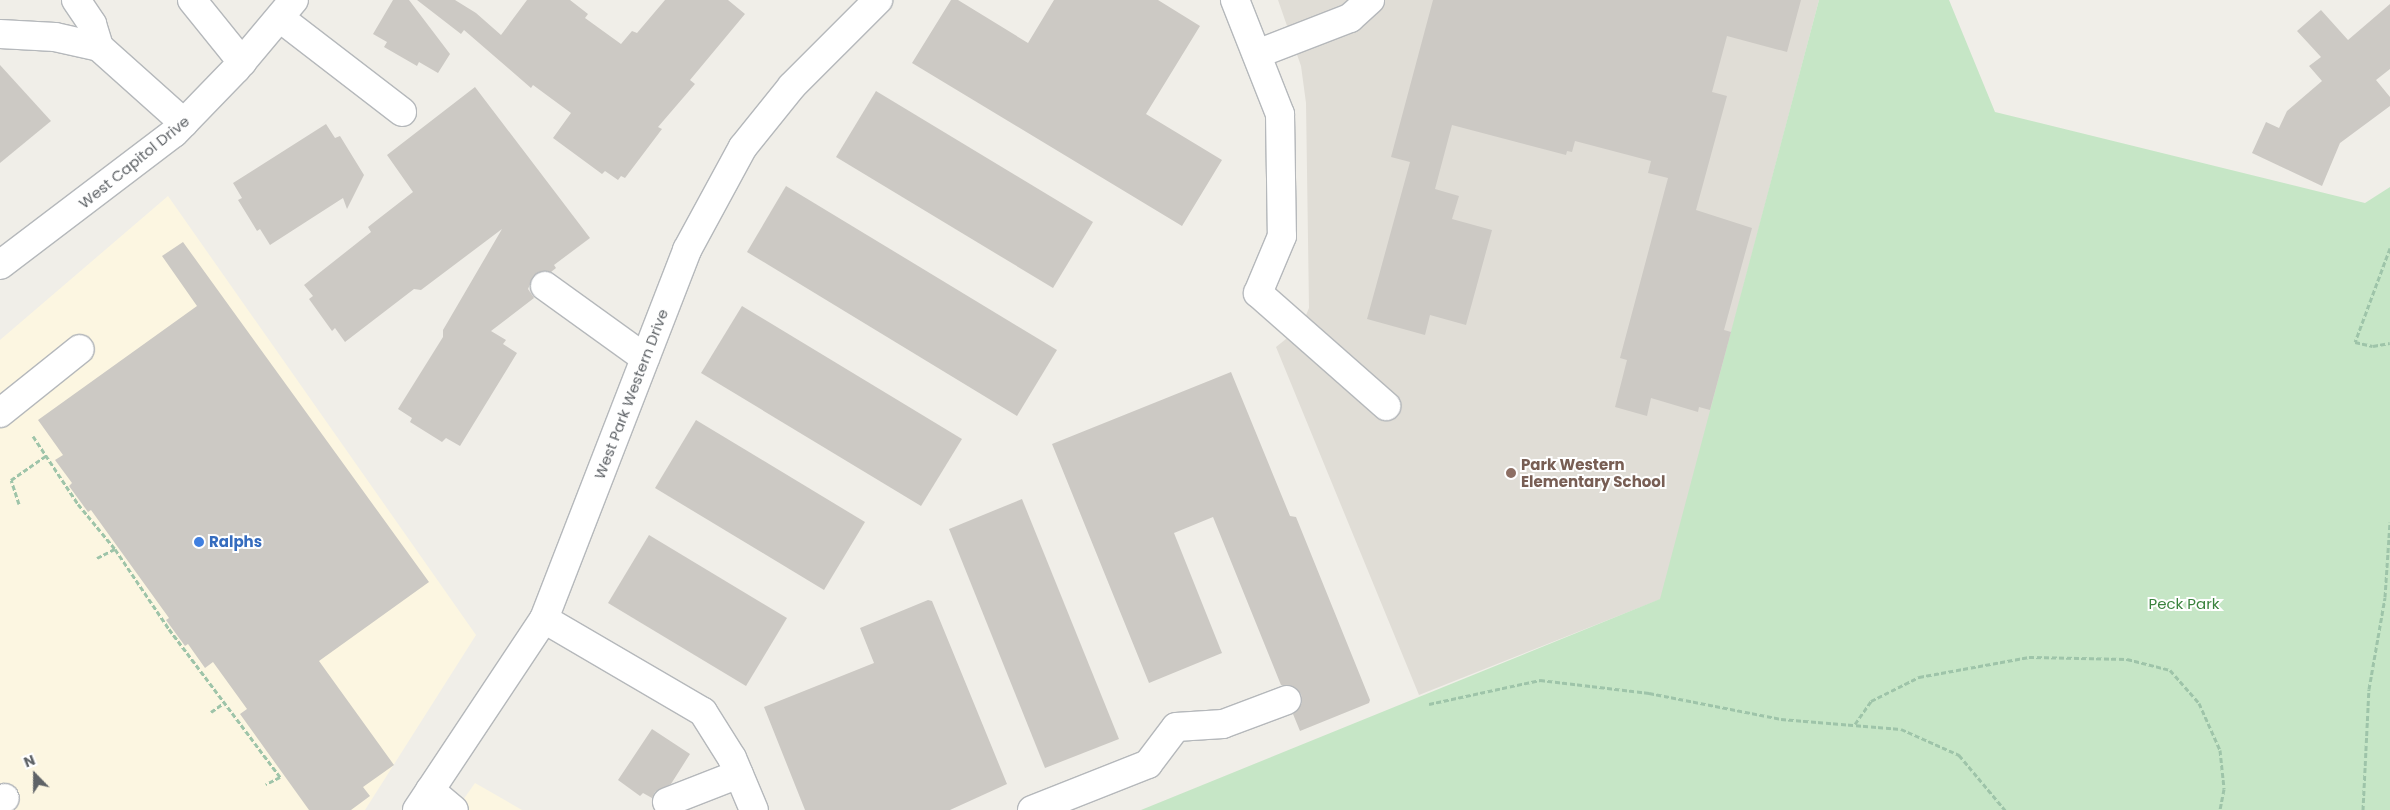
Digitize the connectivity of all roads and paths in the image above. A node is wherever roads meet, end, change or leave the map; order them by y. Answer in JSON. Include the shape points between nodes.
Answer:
{"nodes":[{"id":1,"x":76,"y":0,"type":"edge"},
{"id":2,"x":192,"y":0,"type":"edge"},
{"id":3,"x":878,"y":0,"type":"edge"},
{"id":4,"x":1235,"y":0,"type":"edge"},
{"id":5,"x":1370,"y":0,"type":"edge"},
{"id":6,"x":287,"y":9,"type":"edge"},
{"id":7,"x":0,"y":34,"type":"edge"},
{"id":8,"x":99,"y":47,"type":"junction"},
{"id":9,"x":1257,"y":54,"type":"junction"},
{"id":10,"x":242,"y":62,"type":"junction"},
{"id":11,"x":402,"y":112,"type":"dead end"},
{"id":12,"x":184,"y":123,"type":"junction"},
{"id":13,"x":2390,"y":248,"type":"edge"},
{"id":14,"x":0,"y":265,"type":"edge"},
{"id":15,"x":545,"y":286,"type":"dead end"},
{"id":16,"x":2390,"y":343,"type":"edge"},
{"id":17,"x":80,"y":349,"type":"dead end"},
{"id":18,"x":645,"y":358,"type":"junction"},
{"id":19,"x":1386,"y":406,"type":"dead end"},
{"id":20,"x":0,"y":413,"type":"edge"},
{"id":21,"x":33,"y":436,"type":"dead end"},
{"id":22,"x":47,"y":455,"type":"junction"},
{"id":23,"x":19,"y":504,"type":"dead end"},
{"id":24,"x":2390,"y":522,"type":"edge"},
{"id":25,"x":115,"y":549,"type":"junction"},
{"id":26,"x":98,"y":558,"type":"dead end"},
{"id":27,"x":544,"y":619,"type":"junction"},
{"id":28,"x":1287,"y":700,"type":"dead end"},
{"id":29,"x":224,"y":704,"type":"junction"},
{"id":30,"x":1430,"y":704,"type":"dead end"},
{"id":31,"x":211,"y":712,"type":"dead end"},
{"id":32,"x":1855,"y":724,"type":"junction"},
{"id":33,"x":739,"y":774,"type":"junction"},
{"id":34,"x":266,"y":784,"type":"dead end"},
{"id":35,"x":424,"y":800,"type":"edge"},
{"id":36,"x":667,"y":802,"type":"dead end"},
{"id":37,"x":454,"y":810,"type":"edge"},
{"id":38,"x":754,"y":810,"type":"edge"},
{"id":39,"x":1032,"y":810,"type":"edge"},
{"id":40,"x":2005,"y":810,"type":"edge"},
{"id":41,"x":2220,"y":810,"type":"edge"},
{"id":42,"x":2364,"y":810,"type":"edge"}],
"edges":[{"from":1,"to":8,"type":"street","via":[[92,24]]},
{"from":2,"to":10,"type":"street"},
{"from":3,"to":18,"type":"street","name":"West Park Western Drive","via":[[792,86],[743,147],[687,250]]},
{"from":4,"to":9,"type":"street"},
{"from":5,"to":9,"type":"street","via":[[1350,18]]},
{"from":6,"to":10,"type":"street","name":"West Capitol Drive"},
{"from":6,"to":11,"type":"street"},
{"from":7,"to":8,"type":"street","via":[[55,37]]},
{"from":8,"to":12,"type":"street"},
{"from":9,"to":19,"type":"street","via":[[1280,114],[1282,236],[1258,293]]},
{"from":10,"to":12,"type":"street","name":"West Capitol Drive"},
{"from":12,"to":14,"type":"street","name":"West Capitol Drive","via":[[97,195]]},
{"from":13,"to":16,"type":"path","via":[[2355,342],[2373,346]]},
{"from":15,"to":18,"type":"street"},
{"from":17,"to":20,"type":"street"},
{"from":18,"to":27,"type":"street","name":"West Park Western Drive"},
{"from":21,"to":22,"type":"path"},
{"from":22,"to":23,"type":"path","via":[[11,480]]},
{"from":22,"to":25,"type":"path","via":[[78,504]]},
{"from":24,"to":42,"type":"path","via":[[2385,597],[2369,689]]},
{"from":25,"to":26,"type":"path"},
{"from":25,"to":29,"type":"path"},
{"from":27,"to":33,"type":"street","via":[[703,712]]},
{"from":27,"to":35,"type":"street","name":"West Park Western Drive"},
{"from":28,"to":39,"type":"street","via":[[1223,724],[1176,727],[1148,764]]},
{"from":29,"to":31,"type":"path"},
{"from":29,"to":34,"type":"path","via":[[280,777]]},
{"from":30,"to":32,"type":"path","via":[[1540,680],[1649,693],[1781,719]]},
{"from":32,"to":40,"type":"path","via":[[1901,729],[1959,755]]},
{"from":32,"to":41,"type":"path","via":[[1871,701],[1919,677],[2029,657],[2127,658],[2170,670],[2199,703],[2220,750],[2224,789]]},
{"from":33,"to":36,"type":"street"},
{"from":33,"to":38,"type":"street"},
{"from":35,"to":37,"type":"street"}]}
